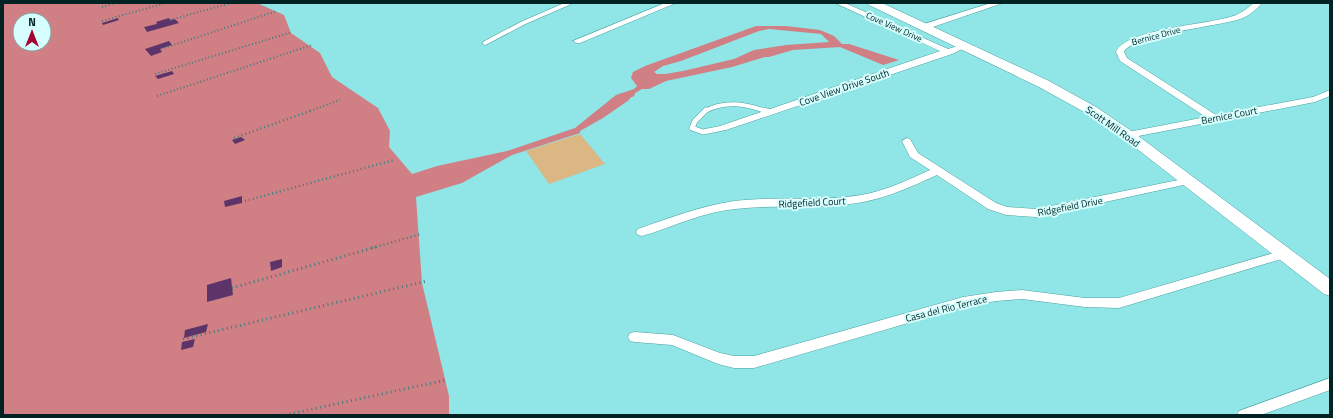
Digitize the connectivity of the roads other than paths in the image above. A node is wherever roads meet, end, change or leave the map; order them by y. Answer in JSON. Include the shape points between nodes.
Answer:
{"nodes":[{"id":1,"x":569,"y":3,"type":"edge"},
{"id":2,"x":672,"y":3,"type":"edge"},
{"id":3,"x":839,"y":3,"type":"edge"},
{"id":4,"x":873,"y":3,"type":"edge"},
{"id":5,"x":999,"y":3,"type":"edge"},
{"id":6,"x":1258,"y":3,"type":"edge"},
{"id":7,"x":924,"y":27,"type":"junction"},
{"id":8,"x":577,"y":41,"type":"dead end"},
{"id":9,"x":484,"y":43,"type":"dead end"},
{"id":10,"x":964,"y":46,"type":"junction"},
{"id":11,"x":949,"y":52,"type":"junction"},
{"id":12,"x":1330,"y":94,"type":"edge"},
{"id":13,"x":770,"y":112,"type":"junction"},
{"id":14,"x":1214,"y":118,"type":"junction"},
{"id":15,"x":723,"y":128,"type":"joint"},
{"id":16,"x":1128,"y":135,"type":"junction"},
{"id":17,"x":907,"y":141,"type":"dead end"},
{"id":18,"x":936,"y":171,"type":"junction"},
{"id":19,"x":1188,"y":181,"type":"junction"},
{"id":20,"x":642,"y":232,"type":"dead end"},
{"id":21,"x":1284,"y":254,"type":"junction"},
{"id":22,"x":1330,"y":289,"type":"edge"},
{"id":23,"x":635,"y":338,"type":"dead end"},
{"id":24,"x":1330,"y":384,"type":"edge"},
{"id":25,"x":1244,"y":415,"type":"edge"}],
"edges":[{"from":1,"to":9,"type":"lane"},
{"from":2,"to":8,"type":"street"},
{"from":3,"to":11,"type":"street","name":"Cove View Drive"},
{"from":4,"to":7,"type":"street","name":"Scott Mill Road"},
{"from":5,"to":7,"type":"street"},
{"from":6,"to":14,"type":"street","name":"Bernice Drive","via":[[1238,17],[1153,35],[1128,43],[1120,52],[1123,59]]},
{"from":7,"to":10,"type":"street","name":"Scott Mill Road"},
{"from":10,"to":11,"type":"street","name":"Cove View Drive South"},
{"from":10,"to":16,"type":"street","name":"Scott Mill Road","via":[[1068,96]]},
{"from":11,"to":13,"type":"street","name":"Cove View Drive South"},
{"from":12,"to":14,"type":"street","name":"Bernice Court"},
{"from":13,"to":15,"type":"street","name":"Cove View Drive South"},
{"from":13,"to":15,"type":"lane","via":[[745,104],[721,105],[698,115],[692,128],[701,133]]},
{"from":14,"to":16,"type":"street","name":"Bernice Court"},
{"from":16,"to":19,"type":"street","name":"Scott Mill Road"},
{"from":17,"to":18,"type":"street","via":[[914,155]]},
{"from":18,"to":19,"type":"street","name":"Ridgefield Drive","via":[[992,206],[1020,213],[1036,213]]},
{"from":18,"to":20,"type":"street","name":"Ridgefield Court","via":[[878,195],[851,200],[735,205],[698,212]]},
{"from":19,"to":21,"type":"street","name":"Scott Mill Road"},
{"from":21,"to":22,"type":"street","name":"Scott Mill Road"},
{"from":21,"to":23,"type":"street","name":"Casa del Rio Terrace","via":[[1119,303],[1094,304],[1029,295],[999,296],[963,302],[754,362],[734,362],[718,358],[673,340]]},
{"from":24,"to":25,"type":"street"}]}
